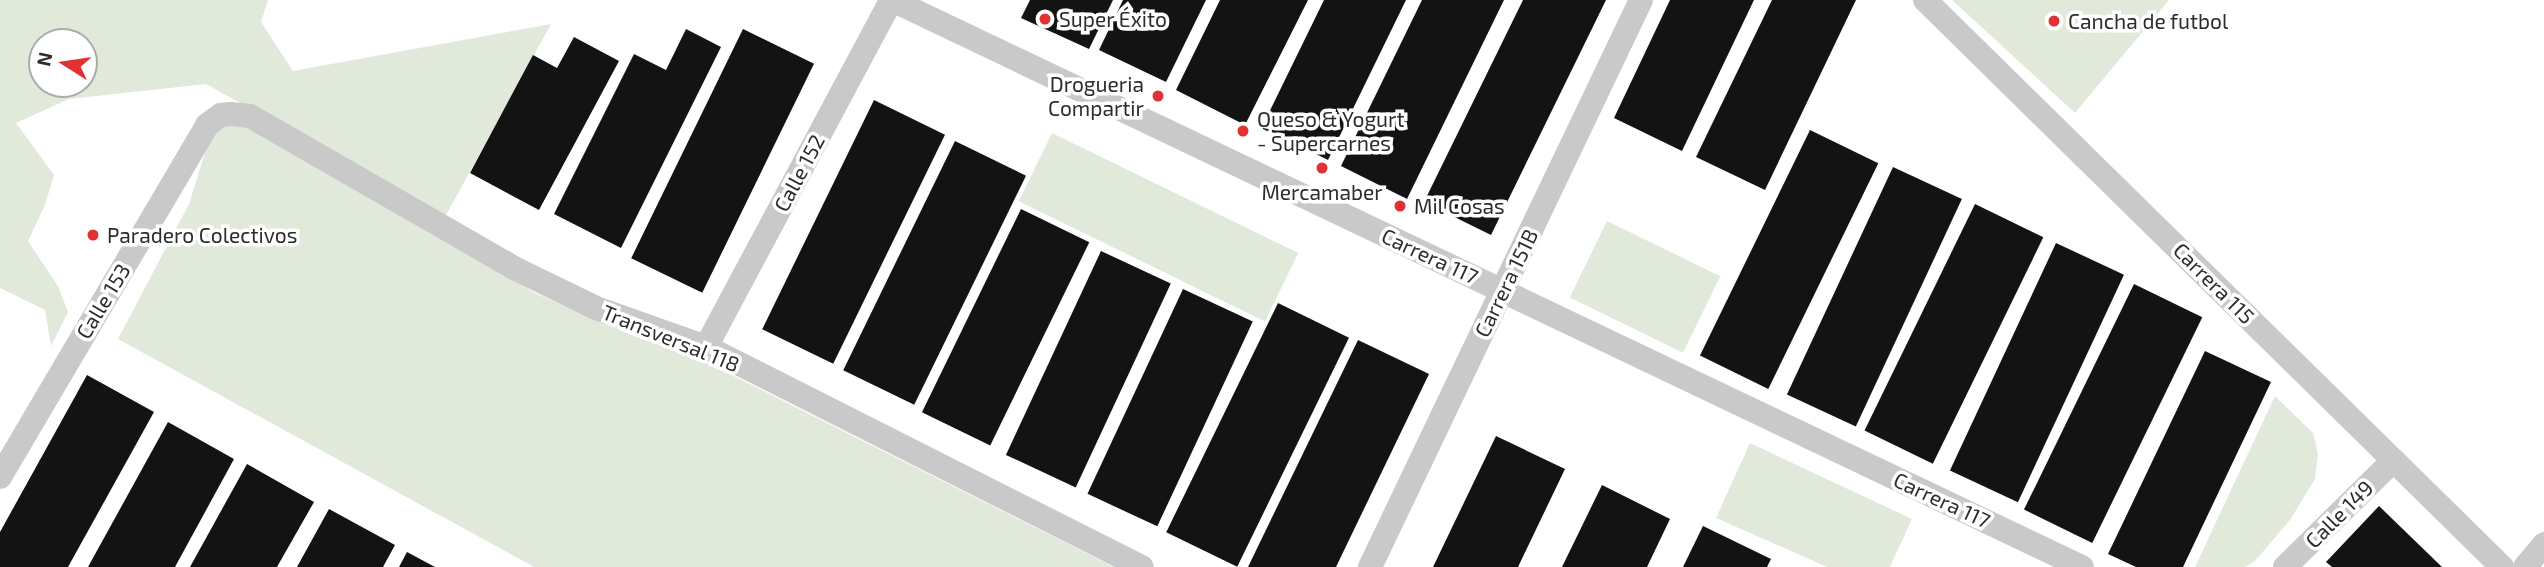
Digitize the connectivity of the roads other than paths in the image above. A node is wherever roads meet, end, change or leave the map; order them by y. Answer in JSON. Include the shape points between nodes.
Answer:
{"nodes":[{"id":1,"x":892,"y":0,"type":"edge"},
{"id":2,"x":1641,"y":0,"type":"edge"},
{"id":3,"x":1925,"y":0,"type":"edge"},
{"id":4,"x":207,"y":125,"type":"joint"},
{"id":5,"x":1502,"y":290,"type":"junction"},
{"id":6,"x":706,"y":347,"type":"junction"},
{"id":7,"x":2393,"y":461,"type":"junction"},
{"id":8,"x":0,"y":477,"type":"edge"},
{"id":9,"x":2544,"y":544,"type":"edge"},
{"id":10,"x":1142,"y":567,"type":"edge"},
{"id":11,"x":1370,"y":567,"type":"edge"},
{"id":12,"x":2082,"y":567,"type":"edge"},
{"id":13,"x":2285,"y":567,"type":"edge"},
{"id":14,"x":2502,"y":567,"type":"edge"},
{"id":15,"x":2525,"y":567,"type":"edge"}],
"edges":[{"from":1,"to":5,"type":"street","name":"Carrera 117"},
{"from":1,"to":6,"type":"street","name":"Calle 152"},
{"from":2,"to":5,"type":"street","name":"Carrera 151B"},
{"from":3,"to":7,"type":"street","name":"Carrera 115"},
{"from":4,"to":6,"type":"street","name":"Transversal 118","via":[[221,115],[250,116],[514,268],[596,308]]},
{"from":4,"to":8,"type":"street","name":"Calle 153"},
{"from":5,"to":11,"type":"street","name":"Carrera 151B"},
{"from":5,"to":12,"type":"street","name":"Carrera 117"},
{"from":6,"to":10,"type":"street","name":"Transversal 118"},
{"from":7,"to":13,"type":"street","name":"Calle 149"},
{"from":7,"to":14,"type":"street","name":"Carrera 115"},
{"from":9,"to":15,"type":"street"}]}
